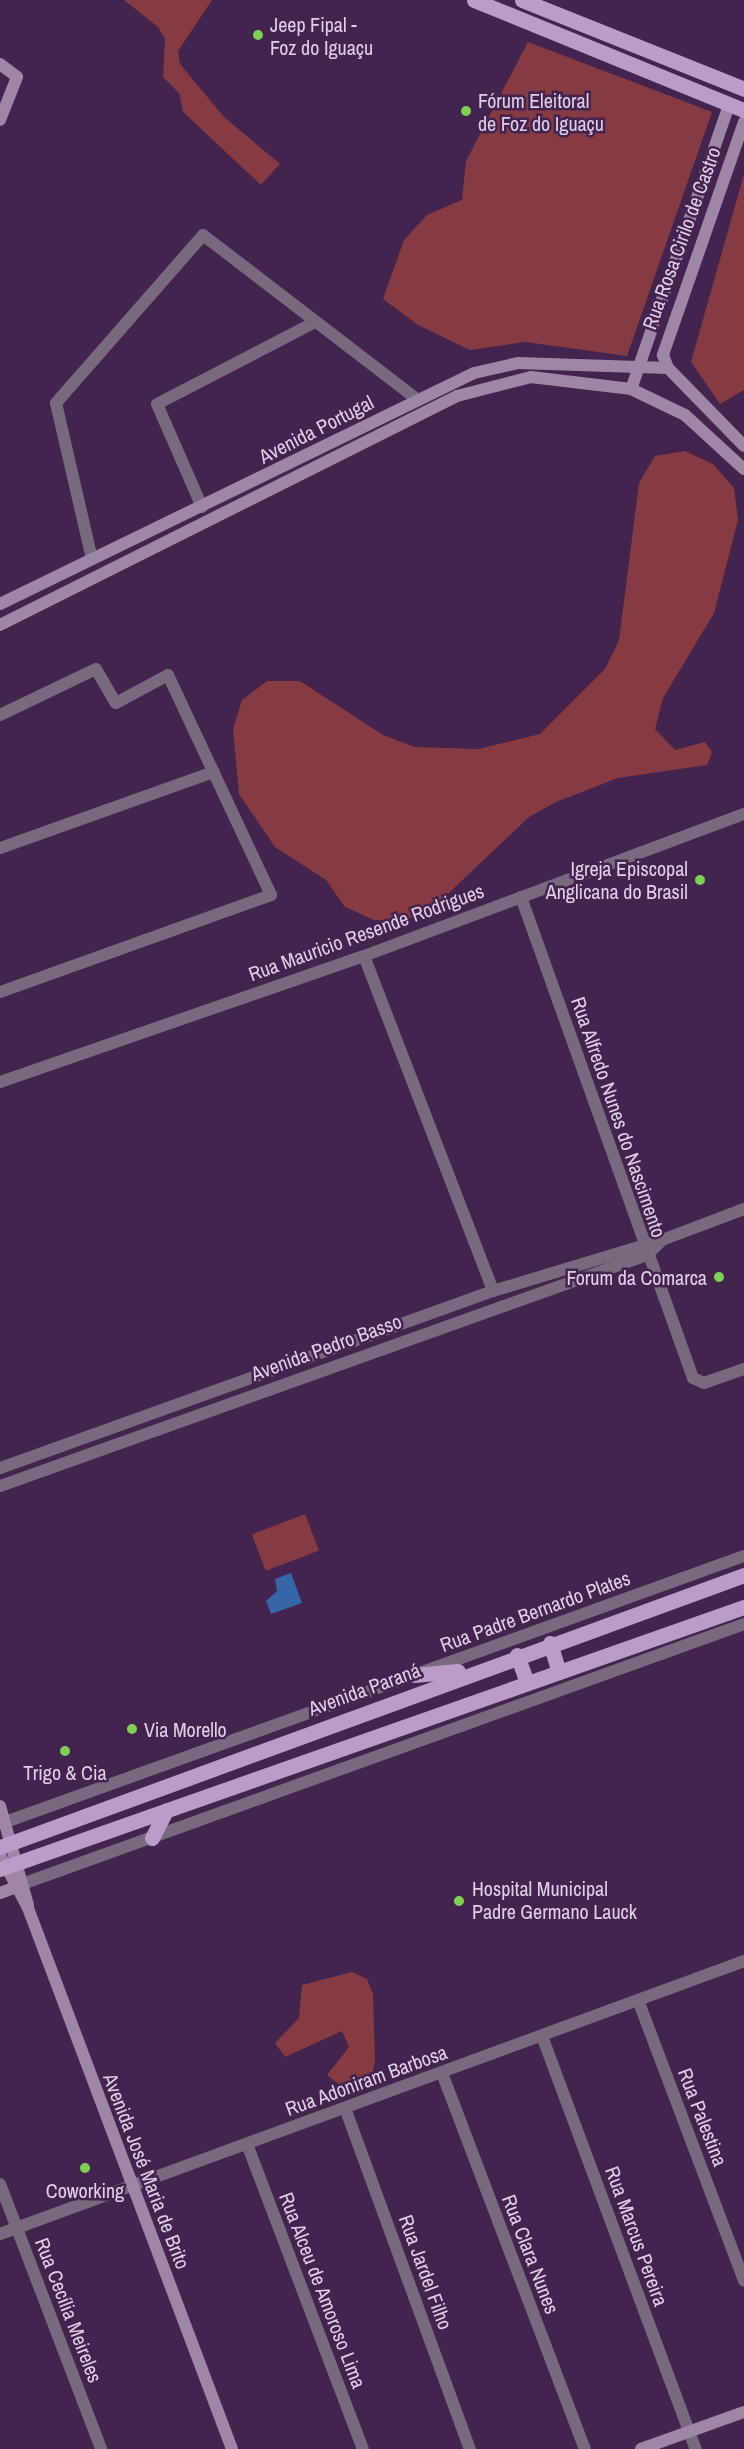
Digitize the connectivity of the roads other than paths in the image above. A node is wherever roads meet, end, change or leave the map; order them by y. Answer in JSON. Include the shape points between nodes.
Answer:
{"nodes":[{"id":1,"x":474,"y":0,"type":"edge"},
{"id":2,"x":522,"y":0,"type":"edge"},
{"id":3,"x":0,"y":64,"type":"edge"},
{"id":4,"x":744,"y":88,"type":"edge"},
{"id":5,"x":729,"y":105,"type":"junction"},
{"id":6,"x":744,"y":110,"type":"edge"},
{"id":7,"x":0,"y":120,"type":"edge"},
{"id":8,"x":744,"y":122,"type":"edge"},
{"id":9,"x":313,"y":323,"type":"junction"},
{"id":10,"x":668,"y":368,"type":"junction"},
{"id":11,"x":637,"y":369,"type":"junction"},
{"id":12,"x":631,"y":389,"type":"junction"},
{"id":13,"x":418,"y":400,"type":"junction"},
{"id":14,"x":744,"y":446,"type":"edge"},
{"id":15,"x":743,"y":467,"type":"edge"},
{"id":16,"x":202,"y":507,"type":"junction"},
{"id":17,"x":92,"y":559,"type":"junction"},
{"id":18,"x":0,"y":604,"type":"edge"},
{"id":19,"x":0,"y":625,"type":"edge"},
{"id":20,"x":0,"y":715,"type":"edge"},
{"id":21,"x":214,"y":772,"type":"junction"},
{"id":22,"x":744,"y":814,"type":"edge"},
{"id":23,"x":0,"y":848,"type":"edge"},
{"id":24,"x":521,"y":897,"type":"junction"},
{"id":25,"x":364,"y":956,"type":"junction"},
{"id":26,"x":0,"y":992,"type":"edge"},
{"id":27,"x":0,"y":1082,"type":"edge"},
{"id":28,"x":744,"y":1209,"type":"edge"},
{"id":29,"x":645,"y":1249,"type":"junction"},
{"id":30,"x":494,"y":1291,"type":"junction"},
{"id":31,"x":744,"y":1369,"type":"edge"},
{"id":32,"x":0,"y":1468,"type":"edge"},
{"id":33,"x":0,"y":1486,"type":"edge"},
{"id":34,"x":744,"y":1556,"type":"edge"},
{"id":35,"x":744,"y":1575,"type":"edge"},
{"id":36,"x":744,"y":1607,"type":"edge"},
{"id":37,"x":744,"y":1624,"type":"edge"},
{"id":38,"x":550,"y":1643,"type":"junction"},
{"id":39,"x":517,"y":1655,"type":"junction"},
{"id":40,"x":482,"y":1668,"type":"junction"},
{"id":41,"x":560,"y":1672,"type":"junction"},
{"id":42,"x":414,"y":1675,"type":"junction"},
{"id":43,"x":527,"y":1683,"type":"junction"},
{"id":44,"x":0,"y":1806,"type":"edge"},
{"id":45,"x":166,"y":1810,"type":"junction"},
{"id":46,"x":3,"y":1822,"type":"edge"},
{"id":47,"x":152,"y":1838,"type":"junction"},
{"id":48,"x":7,"y":1845,"type":"edge"},
{"id":49,"x":20,"y":1862,"type":"junction"},
{"id":50,"x":2,"y":1864,"type":"edge"},
{"id":51,"x":20,"y":1885,"type":"junction"},
{"id":52,"x":0,"y":1893,"type":"edge"},
{"id":53,"x":744,"y":1961,"type":"edge"},
{"id":54,"x":638,"y":2000,"type":"junction"},
{"id":55,"x":542,"y":2036,"type":"junction"},
{"id":56,"x":442,"y":2073,"type":"junction"},
{"id":57,"x":345,"y":2108,"type":"junction"},
{"id":58,"x":247,"y":2144,"type":"junction"},
{"id":59,"x":0,"y":2184,"type":"edge"},
{"id":60,"x":131,"y":2186,"type":"junction"},
{"id":61,"x":17,"y":2227,"type":"junction"},
{"id":62,"x":0,"y":2234,"type":"edge"},
{"id":63,"x":744,"y":2281,"type":"edge"},
{"id":64,"x":744,"y":2412,"type":"edge"},
{"id":65,"x":689,"y":2431,"type":"junction"},
{"id":66,"x":101,"y":2449,"type":"edge"},
{"id":67,"x":231,"y":2449,"type":"edge"},
{"id":68,"x":363,"y":2449,"type":"edge"},
{"id":69,"x":470,"y":2449,"type":"edge"},
{"id":70,"x":585,"y":2449,"type":"edge"},
{"id":71,"x":641,"y":2449,"type":"edge"},
{"id":72,"x":696,"y":2449,"type":"edge"}],
"edges":[{"from":1,"to":5,"type":"main road"},
{"from":2,"to":4,"type":"main road"},
{"from":3,"to":7,"type":"main road","via":[[14,71],[17,79]]},
{"from":5,"to":6,"type":"main road"},
{"from":5,"to":11,"type":"main road"},
{"from":8,"to":10,"type":"main road","name":"Rua Rosa Cirilo de Castro","via":[[664,343]]},
{"from":9,"to":13,"type":"street"},
{"from":9,"to":16,"type":"street","via":[[158,404]]},
{"from":9,"to":17,"type":"street","via":[[203,235],[56,403]]},
{"from":10,"to":11,"type":"main road","name":"Avenida Portugal"},
{"from":10,"to":14,"type":"main road"},
{"from":11,"to":12,"type":"main road"},
{"from":11,"to":13,"type":"main road","name":"Avenida Portugal","via":[[518,363],[474,373]]},
{"from":12,"to":15,"type":"main road","name":"Avenida Portugal","via":[[685,415]]},
{"from":12,"to":19,"type":"main road","name":"Avenida Portugal","via":[[531,377],[457,396]]},
{"from":13,"to":16,"type":"main road","name":"Avenida Portugal"},
{"from":16,"to":17,"type":"main road","name":"Avenida Portugal"},
{"from":17,"to":18,"type":"main road","name":"Avenida Portugal"},
{"from":20,"to":21,"type":"street","via":[[96,669],[116,703],[168,675]]},
{"from":21,"to":23,"type":"street"},
{"from":21,"to":26,"type":"street","via":[[272,895]]},
{"from":22,"to":24,"type":"street","name":"Rua Mauricio Resende Rodrigues"},
{"from":24,"to":25,"type":"street","name":"Rua Mauricio Resende Rodrigues"},
{"from":24,"to":29,"type":"street","name":"Rua Alfredo Nunes do Nascimento"},
{"from":25,"to":27,"type":"street","name":"Rua Mauricio Resende Rodrigues"},
{"from":25,"to":30,"type":"street"},
{"from":28,"to":29,"type":"street","name":"Avenida Pedro Basso"},
{"from":29,"to":30,"type":"street","name":"Avenida Pedro Basso"},
{"from":29,"to":31,"type":"street","name":"Rua Alfredo Nunes do Nascimento","via":[[697,1382]]},
{"from":29,"to":33,"type":"street","name":"Avenida Pedro Basso"},
{"from":30,"to":32,"type":"street","name":"Avenida Pedro Basso"},
{"from":34,"to":42,"type":"street","name":"Rua Padre Bernardo Plates"},
{"from":35,"to":38,"type":"main road","name":"Avenida Paraná"},
{"from":36,"to":41,"type":"main road"},
{"from":37,"to":47,"type":"street"},
{"from":38,"to":39,"type":"main road","name":"Avenida Paraná"},
{"from":38,"to":41,"type":"main road"},
{"from":39,"to":40,"type":"main road","name":"Avenida Paraná"},
{"from":39,"to":43,"type":"main road"},
{"from":40,"to":42,"type":"main road"},
{"from":40,"to":48,"type":"main road","name":"Avenida Paraná"},
{"from":41,"to":43,"type":"main road"},
{"from":42,"to":46,"type":"street","name":"Rua Padre Bernardo Plates"},
{"from":43,"to":45,"type":"main road"},
{"from":44,"to":46,"type":"main road","name":"Avenida José Maria de Brito"},
{"from":45,"to":47,"type":"main road"},
{"from":45,"to":49,"type":"main road"},
{"from":46,"to":48,"type":"main road","name":"Avenida José Maria de Brito"},
{"from":47,"to":51,"type":"street"},
{"from":48,"to":49,"type":"main road","name":"Avenida José Maria de Brito"},
{"from":49,"to":50,"type":"main road"},
{"from":49,"to":51,"type":"main road","name":"Avenida José Maria de Brito"},
{"from":50,"to":51,"type":"main road","name":"Avenida José Maria de Brito"},
{"from":51,"to":52,"type":"main road"},
{"from":51,"to":60,"type":"main road","name":"Avenida José Maria de Brito"},
{"from":53,"to":54,"type":"street","name":"Rua Adoniram Barbosa"},
{"from":54,"to":55,"type":"street","name":"Rua Adoniram Barbosa"},
{"from":54,"to":63,"type":"street","name":"Rua Palestina"},
{"from":55,"to":56,"type":"street","name":"Rua Adoniram Barbosa"},
{"from":55,"to":65,"type":"street","name":"Rua Marcus Pereira"},
{"from":56,"to":57,"type":"street","name":"Rua Adoniram Barbosa"},
{"from":56,"to":70,"type":"street","name":"Rua Clara Nunes"},
{"from":57,"to":58,"type":"street","name":"Rua Adoniram Barbosa"},
{"from":57,"to":69,"type":"street","name":"Rua Jardel Filho"},
{"from":58,"to":60,"type":"street","name":"Rua Adoniram Barbosa"},
{"from":58,"to":68,"type":"street","name":"Rua Alceu de Amoroso Lima"},
{"from":59,"to":61,"type":"street","name":"Rua Cecília Meireles"},
{"from":60,"to":61,"type":"street","name":"Rua Adoniram Barbosa"},
{"from":60,"to":67,"type":"main road","name":"Avenida José Maria de Brito"},
{"from":61,"to":62,"type":"street","name":"Rua Adoniram Barbosa"},
{"from":61,"to":66,"type":"street","name":"Rua Cecília Meireles"},
{"from":64,"to":65,"type":"main road"},
{"from":65,"to":71,"type":"main road"},
{"from":65,"to":72,"type":"street","name":"Rua Marcus Pereira"}]}
